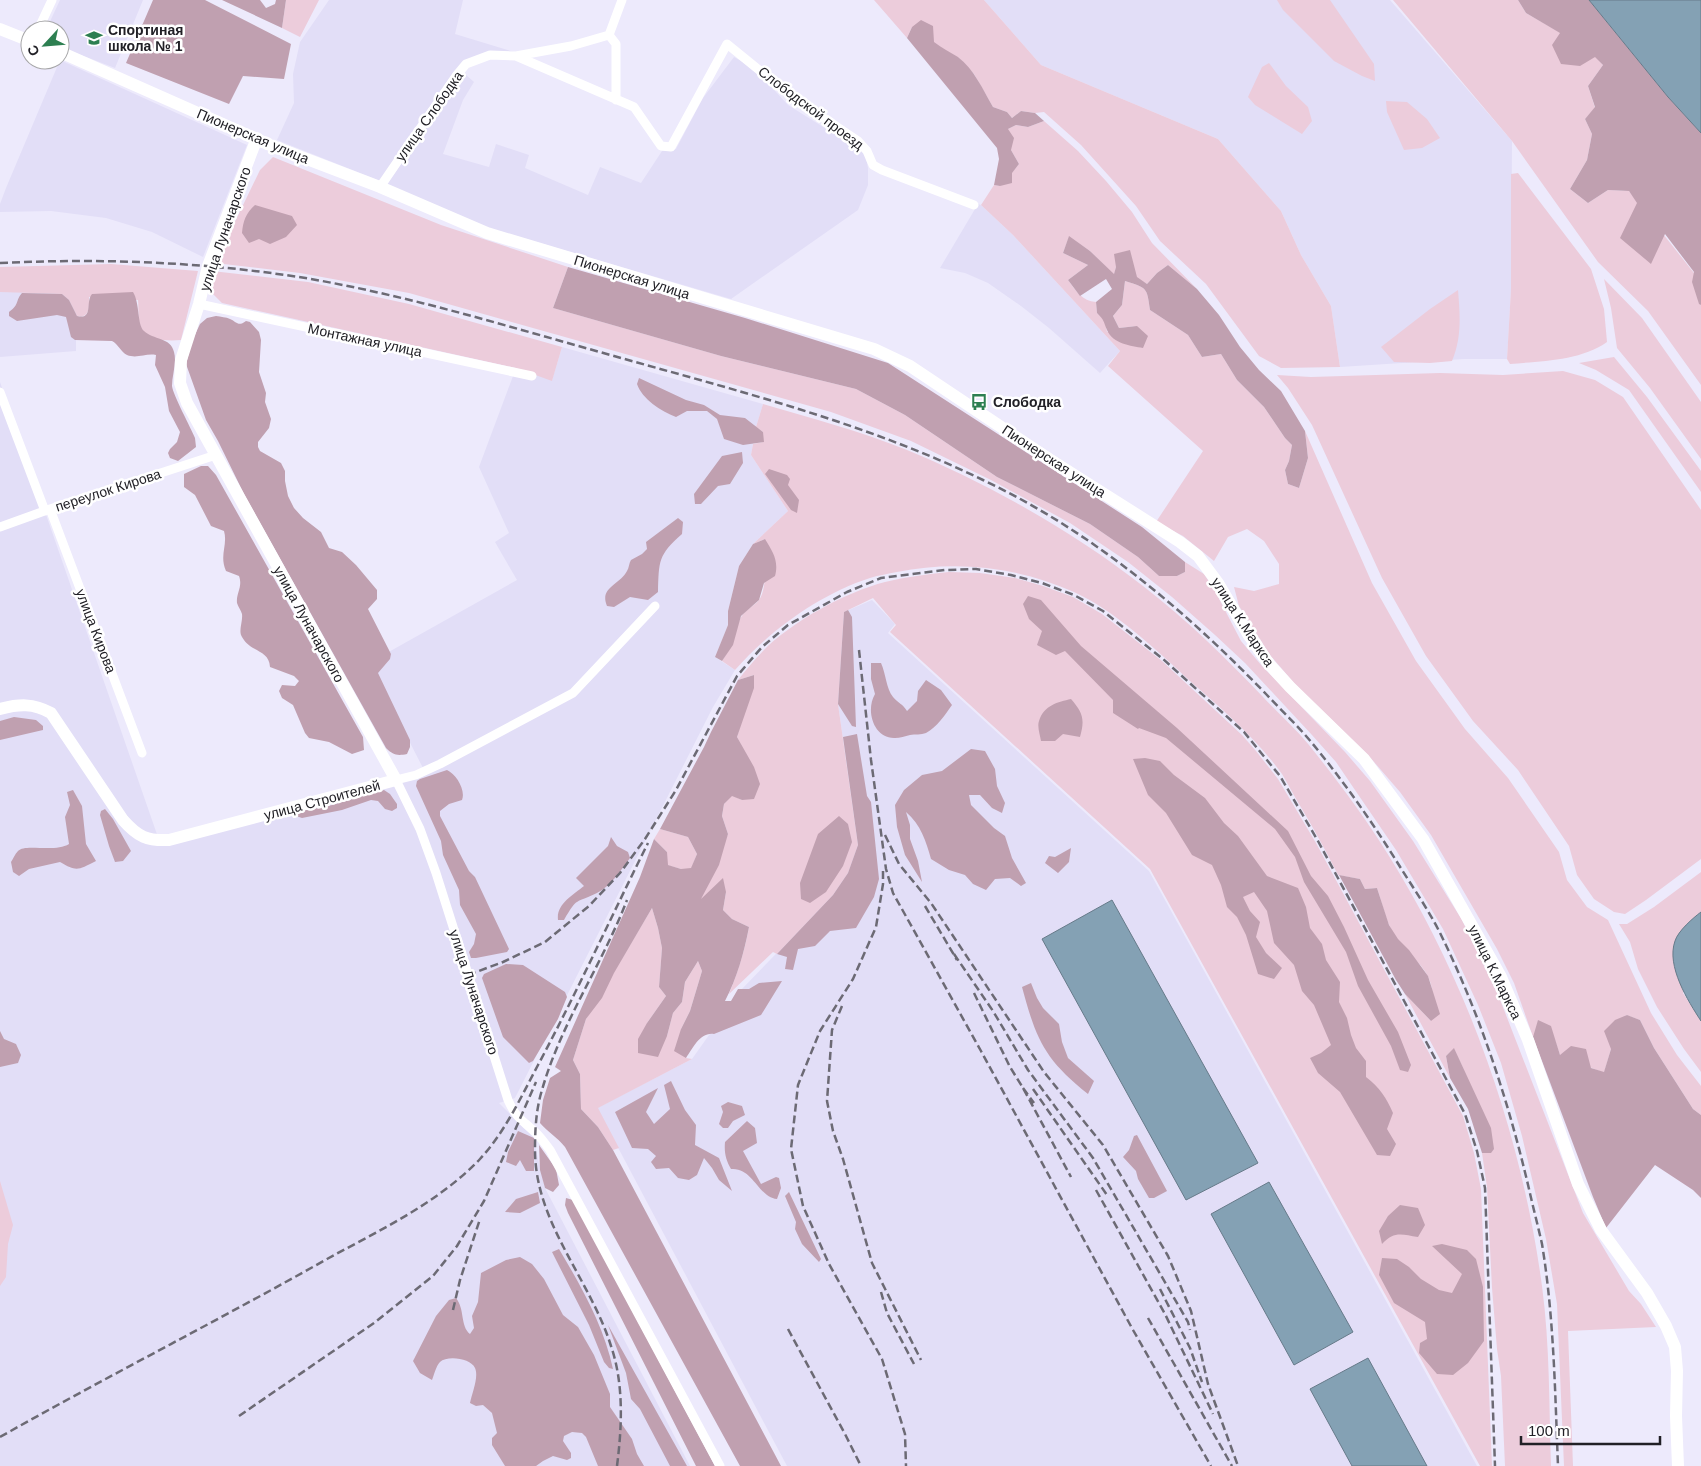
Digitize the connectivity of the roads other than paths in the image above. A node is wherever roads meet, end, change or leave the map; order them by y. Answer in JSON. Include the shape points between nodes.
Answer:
{"nodes":[{"id":1,"x":52,"y":0,"type":"edge"},
{"id":2,"x":622,"y":0,"type":"edge"},
{"id":3,"x":43,"y":20,"type":"edge"},
{"id":4,"x":0,"y":29,"type":"edge"},
{"id":5,"x":610,"y":35,"type":"junction"},
{"id":6,"x":20,"y":37,"type":"edge"},
{"id":7,"x":70,"y":56,"type":"edge"},
{"id":8,"x":516,"y":56,"type":"junction"},
{"id":9,"x":616,"y":100,"type":"junction"},
{"id":10,"x":257,"y":138,"type":"junction"},
{"id":11,"x":661,"y":146,"type":"joint"},
{"id":12,"x":380,"y":187,"type":"junction"},
{"id":13,"x":974,"y":205,"type":"dead end"},
{"id":14,"x":199,"y":304,"type":"junction"},
{"id":15,"x":532,"y":376,"type":"dead end"},
{"id":16,"x":0,"y":392,"type":"edge"},
{"id":17,"x":216,"y":456,"type":"junction"},
{"id":18,"x":47,"y":510,"type":"junction"},
{"id":19,"x":0,"y":527,"type":"edge"},
{"id":20,"x":1180,"y":542,"type":"joint"},
{"id":21,"x":655,"y":606,"type":"dead end"},
{"id":22,"x":0,"y":709,"type":"edge"},
{"id":23,"x":142,"y":753,"type":"dead end"},
{"id":24,"x":396,"y":780,"type":"junction"},
{"id":25,"x":720,"y":1466,"type":"edge"},
{"id":26,"x":1678,"y":1466,"type":"edge"}],
"edges":[{"from":1,"to":3,"type":"street"},
{"from":2,"to":5,"type":"street"},
{"from":4,"to":6,"type":"main road"},
{"from":5,"to":8,"type":"street","name":"улица Слободка"},
{"from":5,"to":9,"type":"street","via":[[616,44]]},
{"from":7,"to":10,"type":"main road","name":"Пионерская улица"},
{"from":8,"to":9,"type":"street","name":"улица Слободка"},
{"from":8,"to":12,"type":"street","name":"улица Слободка","via":[[490,55],[466,64]]},
{"from":9,"to":11,"type":"street","name":"улица Слободка","via":[[634,108]]},
{"from":10,"to":12,"type":"main road","name":"Пионерская улица"},
{"from":10,"to":14,"type":"main road","name":"улица Луначарского","via":[[208,266]]},
{"from":11,"to":13,"type":"street","name":"Слободской проезд","via":[[670,146],[727,44],[791,96],[858,141],[868,151],[873,165]]},
{"from":12,"to":20,"type":"main road","name":"Пионерская улица","via":[[487,233],[874,349],[910,366]]},
{"from":14,"to":15,"type":"street","name":"Монтажная улица"},
{"from":14,"to":17,"type":"main road","name":"улица Луначарского","via":[[181,360],[180,383],[187,404]]},
{"from":16,"to":18,"type":"street","name":"улица Кирова"},
{"from":17,"to":18,"type":"street","name":"переулок Кирова"},
{"from":17,"to":24,"type":"main road","name":"улица Луначарского"},
{"from":18,"to":19,"type":"street","name":"переулок Кирова"},
{"from":18,"to":23,"type":"street","name":"улица Кирова"},
{"from":20,"to":26,"type":"main road","name":"улица К.Маркса","via":[[1198,556],[1218,583],[1269,664],[1364,760],[1424,839],[1501,977],[1528,1040],[1578,1184],[1601,1230],[1647,1293],[1675,1347]]},
{"from":21,"to":24,"type":"street","name":"улица Строителей","via":[[573,693],[440,764]]},
{"from":22,"to":24,"type":"main road","name":"улица Строителей","via":[[26,704],[51,714],[123,820],[149,840],[169,840]]},
{"from":24,"to":25,"type":"street","name":"улица Луначарского","via":[[420,829],[436,873],[513,1112],[555,1157]]}]}
